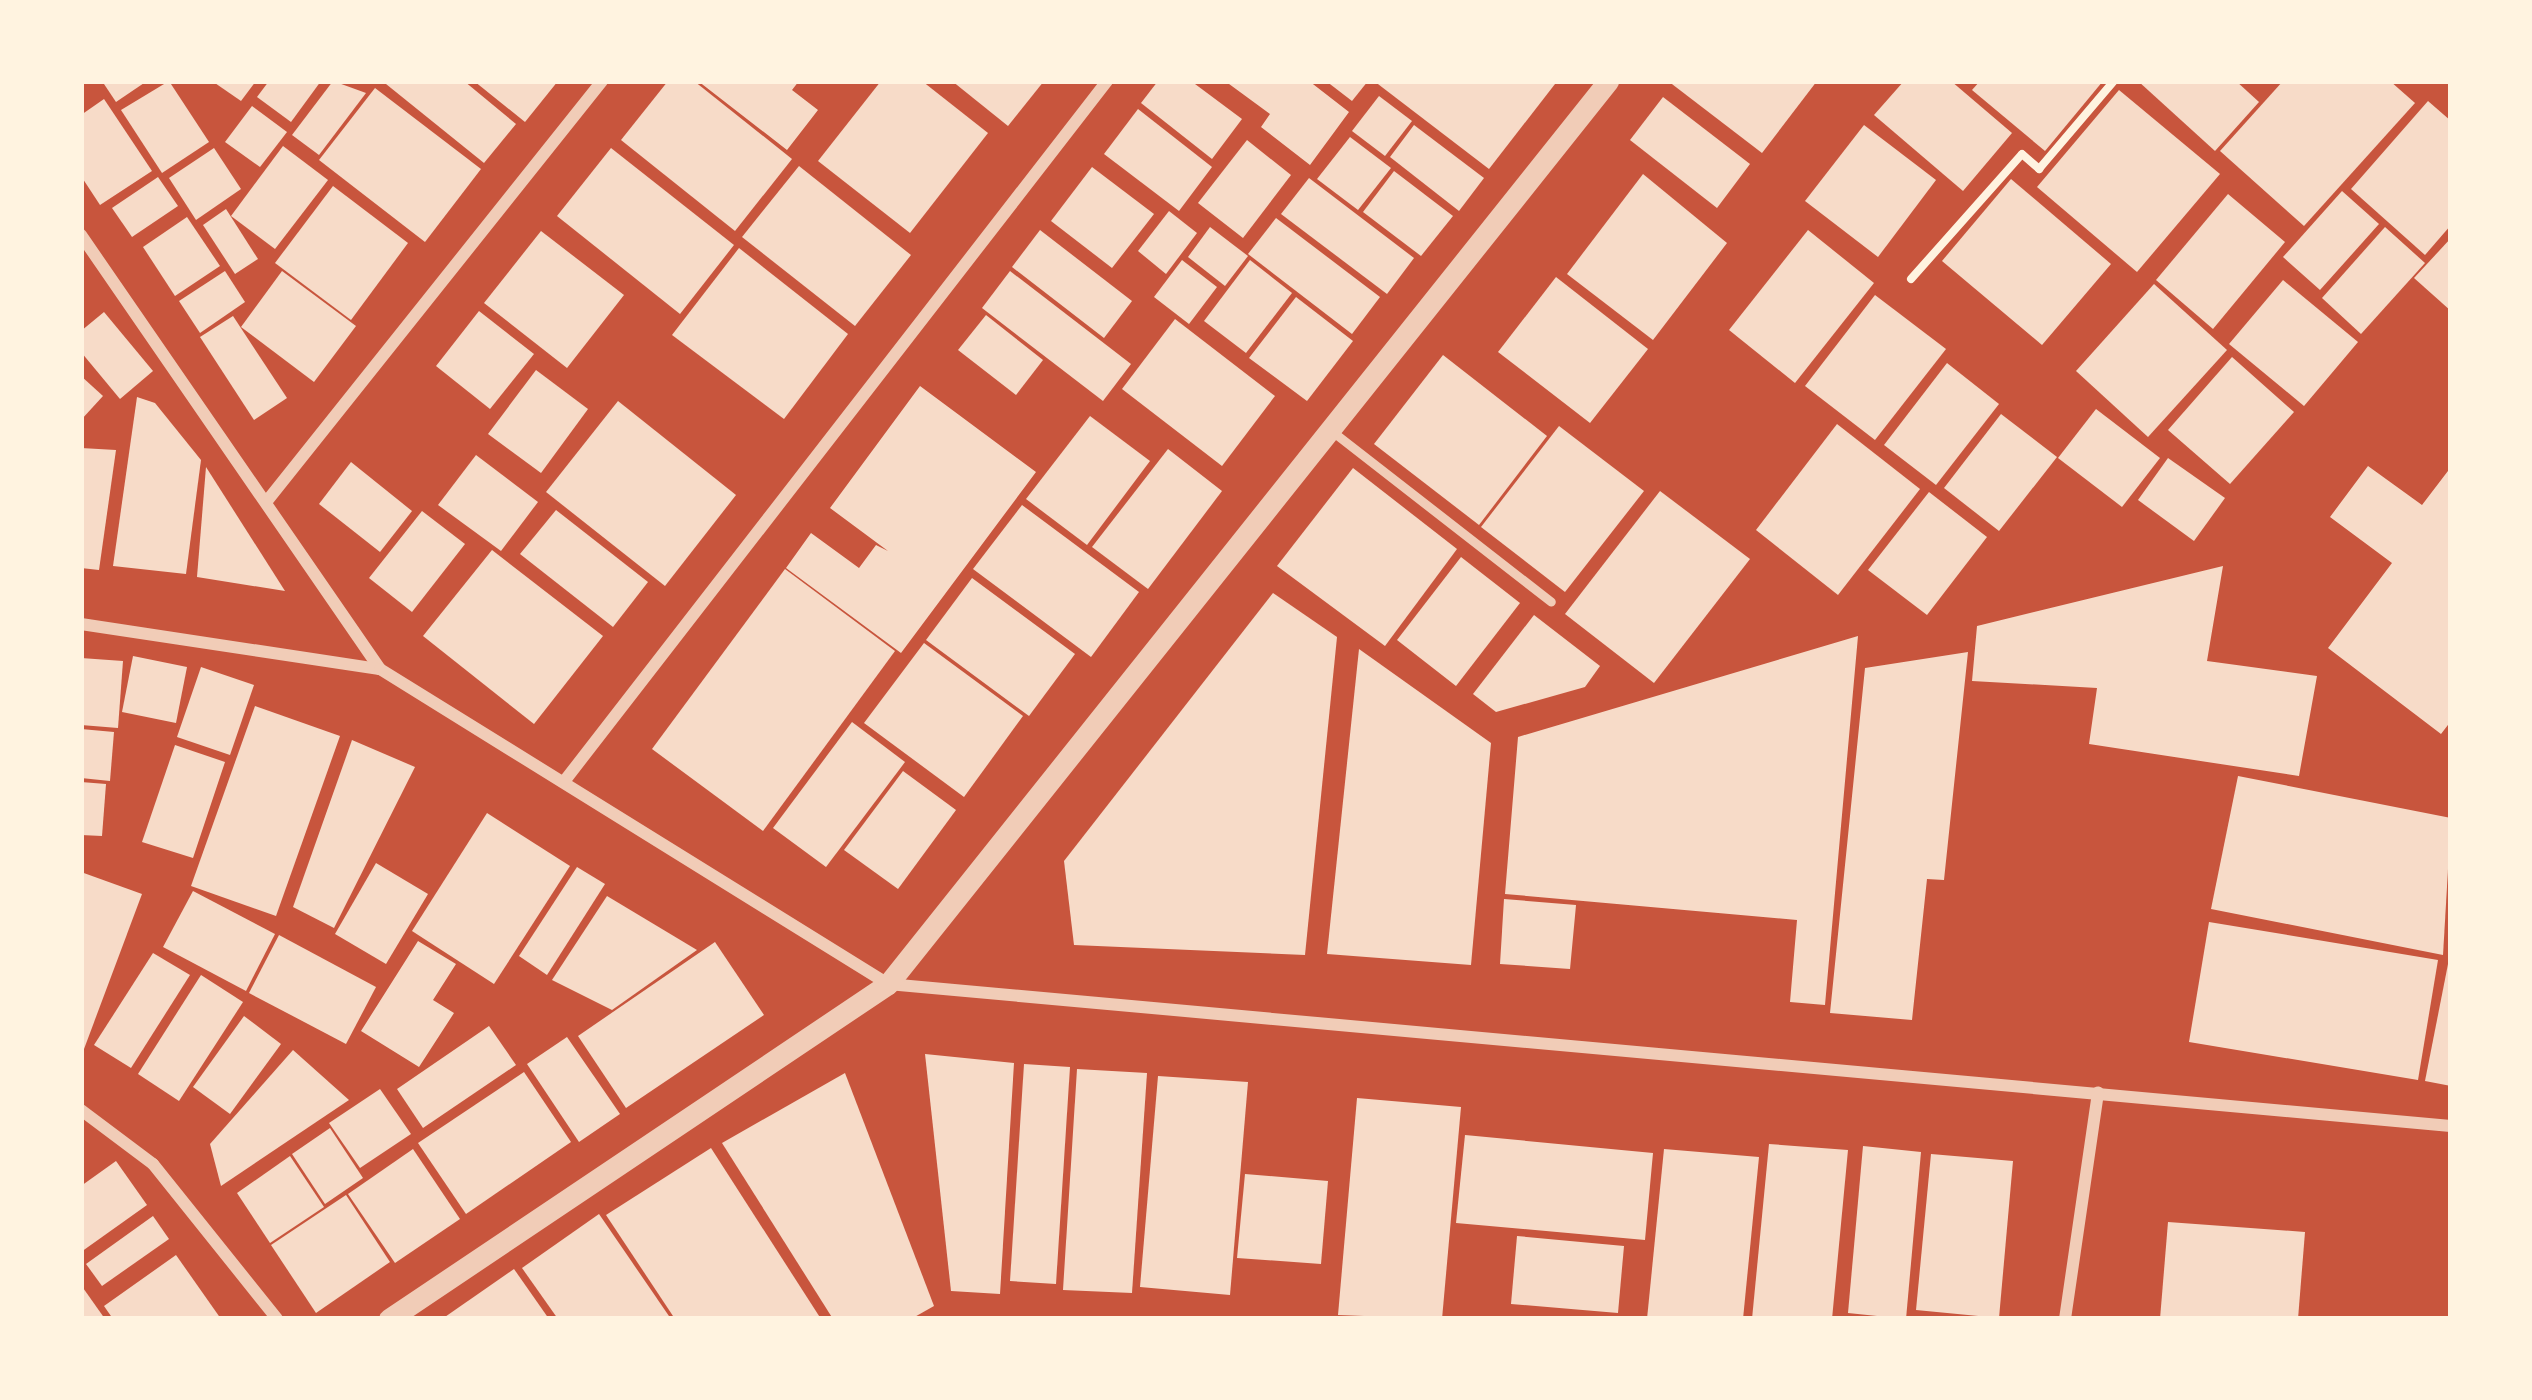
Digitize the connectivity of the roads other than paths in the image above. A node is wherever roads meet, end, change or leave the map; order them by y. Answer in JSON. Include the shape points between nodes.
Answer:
{"nodes":[{"id":1,"x":602,"y":81,"type":"edge"},
{"id":2,"x":1107,"y":81,"type":"edge"},
{"id":3,"x":1607,"y":81,"type":"edge"},
{"id":4,"x":81,"y":235,"type":"edge"},
{"id":5,"x":1329,"y":428,"type":"junction"},
{"id":6,"x":267,"y":501,"type":"junction"},
{"id":7,"x":1551,"y":602,"type":"dead end"},
{"id":8,"x":81,"y":624,"type":"edge"},
{"id":9,"x":380,"y":669,"type":"junction"},
{"id":10,"x":566,"y":779,"type":"junction"},
{"id":11,"x":888,"y":984,"type":"junction"},
{"id":12,"x":2098,"y":1092,"type":"junction"},
{"id":13,"x":81,"y":1110,"type":"edge"},
{"id":14,"x":2451,"y":1126,"type":"edge"},
{"id":15,"x":277,"y":1319,"type":"edge"},
{"id":16,"x":389,"y":1319,"type":"edge"},
{"id":17,"x":2065,"y":1319,"type":"edge"}],
"edges":[{"from":1,"to":6,"type":"street"},
{"from":2,"to":10,"type":"street"},
{"from":3,"to":5,"type":"street"},
{"from":4,"to":6,"type":"street"},
{"from":5,"to":7,"type":"lane"},
{"from":5,"to":11,"type":"street"},
{"from":6,"to":9,"type":"street"},
{"from":8,"to":9,"type":"street"},
{"from":9,"to":10,"type":"street"},
{"from":10,"to":11,"type":"street"},
{"from":11,"to":12,"type":"street"},
{"from":11,"to":16,"type":"street"},
{"from":12,"to":14,"type":"street"},
{"from":12,"to":17,"type":"street"},
{"from":13,"to":15,"type":"street","via":[[153,1164]]}]}
